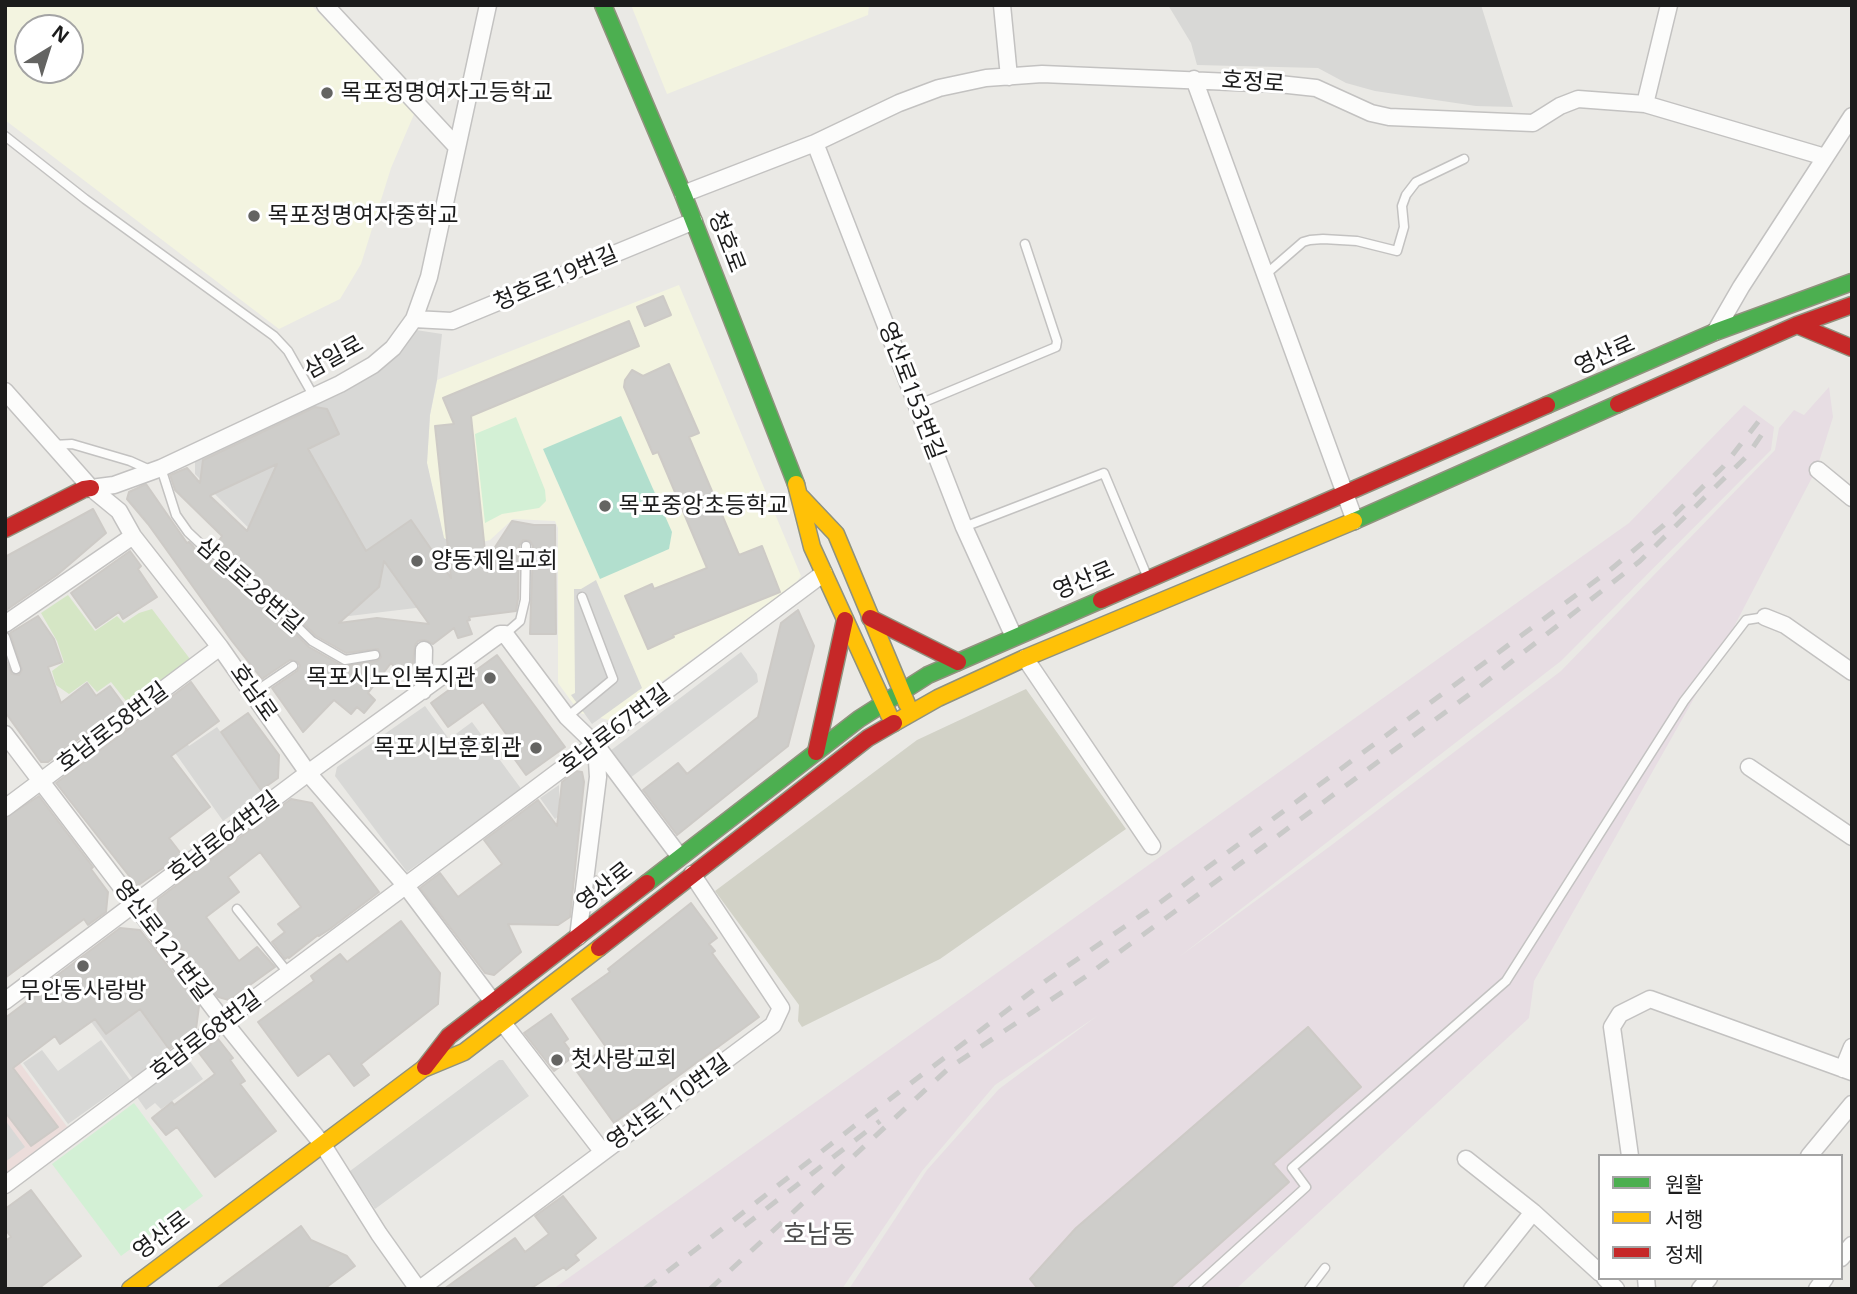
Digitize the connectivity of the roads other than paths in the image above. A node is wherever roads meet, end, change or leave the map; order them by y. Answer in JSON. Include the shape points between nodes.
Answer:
{"nodes":[{"id":1,"x":325,"y":5,"type":"edge"},
{"id":2,"x":488,"y":5,"type":"edge"},
{"id":3,"x":603,"y":5,"type":"edge"},
{"id":4,"x":1003,"y":5,"type":"edge"},
{"id":5,"x":1669,"y":5,"type":"edge"},
{"id":6,"x":1009,"y":77,"type":"junction"},
{"id":7,"x":1194,"y":79,"type":"junction"},
{"id":8,"x":1645,"y":103,"type":"junction"},
{"id":9,"x":1852,"y":116,"type":"edge"},
{"id":10,"x":5,"y":136,"type":"edge"},
{"id":11,"x":815,"y":143,"type":"junction"},
{"id":12,"x":457,"y":146,"type":"junction"},
{"id":13,"x":1825,"y":157,"type":"junction"},
{"id":14,"x":1464,"y":159,"type":"dead end"},
{"id":15,"x":683,"y":194,"type":"junction"},
{"id":16,"x":694,"y":220,"type":"junction"},
{"id":17,"x":1025,"y":244,"type":"dead end"},
{"id":18,"x":1265,"y":275,"type":"junction"},
{"id":19,"x":1852,"y":282,"type":"edge"},
{"id":20,"x":1852,"y":305,"type":"edge"},
{"id":21,"x":414,"y":319,"type":"junction"},
{"id":22,"x":1797,"y":325,"type":"junction"},
{"id":23,"x":1714,"y":332,"type":"junction"},
{"id":24,"x":1852,"y":348,"type":"edge"},
{"id":25,"x":5,"y":391,"type":"edge"},
{"id":26,"x":313,"y":395,"type":"junction"},
{"id":27,"x":917,"y":405,"type":"junction"},
{"id":28,"x":53,"y":445,"type":"junction"},
{"id":29,"x":157,"y":470,"type":"junction"},
{"id":30,"x":1818,"y":470,"type":"dead end"},
{"id":31,"x":91,"y":488,"type":"junction"},
{"id":32,"x":1344,"y":494,"type":"junction"},
{"id":33,"x":801,"y":497,"type":"junction"},
{"id":34,"x":1852,"y":498,"type":"edge"},
{"id":35,"x":1355,"y":521,"type":"junction"},
{"id":36,"x":964,"y":527,"type":"junction"},
{"id":37,"x":5,"y":529,"type":"edge"},
{"id":38,"x":133,"y":536,"type":"junction"},
{"id":39,"x":526,"y":546,"type":"dead end"},
{"id":40,"x":824,"y":573,"type":"junction"},
{"id":41,"x":1148,"y":579,"type":"junction"},
{"id":42,"x":582,"y":597,"type":"dead end"},
{"id":43,"x":1765,"y":617,"type":"joint"},
{"id":44,"x":870,"y":618,"type":"junction"},
{"id":45,"x":845,"y":620,"type":"junction"},
{"id":46,"x":5,"y":624,"type":"edge"},
{"id":47,"x":505,"y":634,"type":"junction"},
{"id":48,"x":1014,"y":636,"type":"junction"},
{"id":49,"x":5,"y":637,"type":"edge"},
{"id":50,"x":220,"y":647,"type":"junction"},
{"id":51,"x":424,"y":650,"type":"dead end"},
{"id":52,"x":375,"y":655,"type":"dead end"},
{"id":53,"x":1025,"y":658,"type":"junction"},
{"id":54,"x":958,"y":662,"type":"junction"},
{"id":55,"x":293,"y":666,"type":"dead end"},
{"id":56,"x":16,"y":669,"type":"dead end"},
{"id":57,"x":1852,"y":672,"type":"edge"},
{"id":58,"x":423,"y":691,"type":"junction"},
{"id":59,"x":902,"y":692,"type":"junction"},
{"id":60,"x":253,"y":693,"type":"junction"},
{"id":61,"x":883,"y":703,"type":"junction"},
{"id":62,"x":911,"y":713,"type":"junction"},
{"id":63,"x":567,"y":718,"type":"junction"},
{"id":64,"x":893,"y":724,"type":"junction"},
{"id":65,"x":5,"y":734,"type":"edge"},
{"id":66,"x":596,"y":745,"type":"junction"},
{"id":67,"x":816,"y":752,"type":"junction"},
{"id":68,"x":1749,"y":767,"type":"dead end"},
{"id":69,"x":308,"y":773,"type":"junction"},
{"id":70,"x":41,"y":782,"type":"junction"},
{"id":71,"x":5,"y":808,"type":"edge"},
{"id":72,"x":1852,"y":838,"type":"edge"},
{"id":73,"x":1152,"y":846,"type":"dead end"},
{"id":74,"x":680,"y":857,"type":"junction"},
{"id":75,"x":692,"y":874,"type":"junction"},
{"id":76,"x":406,"y":886,"type":"junction"},
{"id":77,"x":135,"y":904,"type":"junction"},
{"id":78,"x":237,"y":909,"type":"dead end"},
{"id":79,"x":578,"y":937,"type":"junction"},
{"id":80,"x":289,"y":974,"type":"junction"},
{"id":81,"x":5,"y":1001,"type":"edge"},
{"id":82,"x":493,"y":1002,"type":"junction"},
{"id":83,"x":224,"y":1022,"type":"junction"},
{"id":84,"x":503,"y":1023,"type":"junction"},
{"id":85,"x":1852,"y":1047,"type":"edge"},
{"id":86,"x":423,"y":1069,"type":"junction"},
{"id":87,"x":1847,"y":1071,"type":"edge"},
{"id":88,"x":1852,"y":1104,"type":"edge"},
{"id":89,"x":323,"y":1145,"type":"junction"},
{"id":90,"x":602,"y":1151,"type":"junction"},
{"id":91,"x":1630,"y":1154,"type":"edge"},
{"id":92,"x":1812,"y":1154,"type":"edge"},
{"id":93,"x":1466,"y":1159,"type":"dead end"},
{"id":94,"x":5,"y":1185,"type":"edge"},
{"id":95,"x":1533,"y":1212,"type":"junction"},
{"id":96,"x":1325,"y":1268,"type":"dead end"},
{"id":97,"x":1598,"y":1271,"type":"edge"},
{"id":98,"x":130,"y":1289,"type":"edge"},
{"id":99,"x":419,"y":1289,"type":"edge"},
{"id":100,"x":1193,"y":1289,"type":"edge"},
{"id":101,"x":1309,"y":1289,"type":"edge"},
{"id":102,"x":1472,"y":1289,"type":"edge"}],
"edges":[{"from":1,"to":12,"type":"street"},
{"from":2,"to":12,"type":"street","name":"삼일로"},
{"from":3,"to":15,"type":"street","name":"청호로"},
{"from":4,"to":6,"type":"street"},
{"from":5,"to":8,"type":"street"},
{"from":6,"to":7,"type":"street","name":"호정로"},
{"from":6,"to":11,"type":"street","name":"호정로","via":[[939,88]]},
{"from":7,"to":8,"type":"street","name":"호정로","via":[[1316,88],[1389,117],[1533,123],[1578,99]]},
{"from":7,"to":18,"type":"street"},
{"from":8,"to":13,"type":"street","name":"호정로"},
{"from":9,"to":13,"type":"street"},
{"from":10,"to":26,"type":"lane","via":[[274,337],[288,351]]},
{"from":11,"to":15,"type":"street","name":"호정로"},
{"from":11,"to":27,"type":"street","name":"영산로153번길"},
{"from":12,"to":21,"type":"street","name":"삼일로","via":[[429,277]]},
{"from":13,"to":23,"type":"street"},
{"from":14,"to":18,"type":"lane","via":[[1416,182],[1406,195],[1397,251],[1357,241],[1310,240]]},
{"from":15,"to":16,"type":"street","name":"청호로"},
{"from":16,"to":21,"type":"street","name":"청호로19번길","via":[[452,321]]},
{"from":16,"to":33,"type":"street","name":"청호로"},
{"from":17,"to":27,"type":"lane","via":[[1056,346]]},
{"from":18,"to":32,"type":"street"},
{"from":19,"to":23,"type":"street","name":"영산로"},
{"from":20,"to":22,"type":"street","name":"영산로"},
{"from":21,"to":26,"type":"street","name":"삼일로","via":[[393,348],[373,365]]},
{"from":22,"to":24,"type":"street"},
{"from":22,"to":35,"type":"street","name":"영산로"},
{"from":23,"to":32,"type":"street","name":"영산로"},
{"from":25,"to":28,"type":"street","name":"호남로"},
{"from":26,"to":29,"type":"street","name":"삼일로"},
{"from":27,"to":36,"type":"street","name":"영산로153번길"},
{"from":28,"to":29,"type":"lane","via":[[72,444]]},
{"from":28,"to":31,"type":"street","name":"호남로"},
{"from":29,"to":31,"type":"street","name":"삼일로"},
{"from":29,"to":52,"type":"lane","name":"삼일로28번길","via":[[188,532],[206,550],[240,571],[312,641],[345,660]]},
{"from":30,"to":34,"type":"street"},
{"from":31,"to":37,"type":"street","name":"삼일로"},
{"from":31,"to":38,"type":"street","name":"호남로","via":[[119,511]]},
{"from":32,"to":35,"type":"street"},
{"from":32,"to":41,"type":"street","name":"영산로"},
{"from":33,"to":40,"type":"street","name":"청호로","via":[[812,547]]},
{"from":33,"to":44,"type":"street","name":"청호로","via":[[836,534]]},
{"from":35,"to":53,"type":"street","name":"영산로"},
{"from":36,"to":41,"type":"lane","via":[[1104,473]]},
{"from":36,"to":48,"type":"street","name":"영산로153번길"},
{"from":38,"to":46,"type":"street"},
{"from":38,"to":50,"type":"street","name":"호남로"},
{"from":39,"to":47,"type":"lane","via":[[520,621]]},
{"from":40,"to":45,"type":"street","name":"청호로"},
{"from":40,"to":66,"type":"street","name":"호남로67번길"},
{"from":41,"to":48,"type":"street","name":"영산로"},
{"from":42,"to":63,"type":"lane","via":[[613,679]]},
{"from":43,"to":57,"type":"street","via":[[1785,625]]},
{"from":43,"to":100,"type":"lane","via":[[1746,620],[1684,701],[1506,982],[1292,1168],[1306,1187]]},
{"from":44,"to":54,"type":"street"},
{"from":44,"to":59,"type":"street","name":"청호로"},
{"from":45,"to":61,"type":"street","name":"청호로"},
{"from":45,"to":67,"type":"street"},
{"from":47,"to":58,"type":"street"},
{"from":47,"to":63,"type":"street"},
{"from":48,"to":54,"type":"street","name":"영산로"},
{"from":49,"to":56,"type":"lane"},
{"from":50,"to":60,"type":"street","name":"호남로"},
{"from":50,"to":70,"type":"street","name":"호남로58번길"},
{"from":51,"to":58,"type":"street"},
{"from":53,"to":62,"type":"street","name":"영산로"},
{"from":53,"to":73,"type":"street"},
{"from":54,"to":59,"type":"street","name":"영산로"},
{"from":55,"to":60,"type":"lane"},
{"from":58,"to":69,"type":"street","name":"호남로64번길"},
{"from":59,"to":61,"type":"street","name":"영산로"},
{"from":59,"to":62,"type":"street","name":"청호로"},
{"from":60,"to":69,"type":"street","name":"호남로"},
{"from":61,"to":64,"type":"street","name":"청호로"},
{"from":61,"to":67,"type":"street","name":"영산로"},
{"from":62,"to":64,"type":"street","name":"영산로"},
{"from":63,"to":66,"type":"street"},
{"from":64,"to":75,"type":"street","name":"영산로","via":[[868,738]]},
{"from":65,"to":70,"type":"street","name":"영산로121번길"},
{"from":66,"to":74,"type":"street"},
{"from":66,"to":76,"type":"street","name":"호남로67번길"},
{"from":66,"to":79,"type":"street","via":[[598,777]]},
{"from":67,"to":74,"type":"street","name":"영산로"},
{"from":68,"to":72,"type":"street"},
{"from":69,"to":76,"type":"street","name":"호남로"},
{"from":69,"to":77,"type":"street","name":"호남로64번길"},
{"from":70,"to":71,"type":"street","name":"호남로58번길"},
{"from":70,"to":77,"type":"street","name":"영산로121번길"},
{"from":74,"to":79,"type":"street","name":"영산로"},
{"from":75,"to":84,"type":"street","name":"영산로"},
{"from":75,"to":90,"type":"street","name":"영산로110번길","via":[[781,1008],[766,1031]]},
{"from":76,"to":80,"type":"street","name":"호남로68번길"},
{"from":76,"to":82,"type":"street","name":"호남로"},
{"from":77,"to":81,"type":"street","name":"호남로64번길"},
{"from":77,"to":83,"type":"street","name":"영산로121번길"},
{"from":78,"to":80,"type":"lane"},
{"from":79,"to":82,"type":"street","name":"영산로"},
{"from":80,"to":83,"type":"street","name":"호남로68번길"},
{"from":82,"to":86,"type":"street","name":"영산로","via":[[449,1036]]},
{"from":83,"to":89,"type":"street","name":"영산로121번길"},
{"from":83,"to":94,"type":"street","name":"호남로68번길"},
{"from":84,"to":86,"type":"street","name":"영산로","via":[[464,1052]]},
{"from":84,"to":90,"type":"street"},
{"from":85,"to":87,"type":"street"},
{"from":86,"to":89,"type":"street","name":"영산로"},
{"from":87,"to":91,"type":"street","via":[[1650,999],[1620,1014],[1612,1027]]},
{"from":88,"to":92,"type":"street"},
{"from":89,"to":98,"type":"street","name":"영산로"},
{"from":89,"to":99,"type":"street","name":"영산로121번길"},
{"from":90,"to":99,"type":"street","name":"영산로110번길"},
{"from":93,"to":95,"type":"street"},
{"from":95,"to":97,"type":"street"},
{"from":95,"to":102,"type":"street"},
{"from":96,"to":101,"type":"lane"}]}
